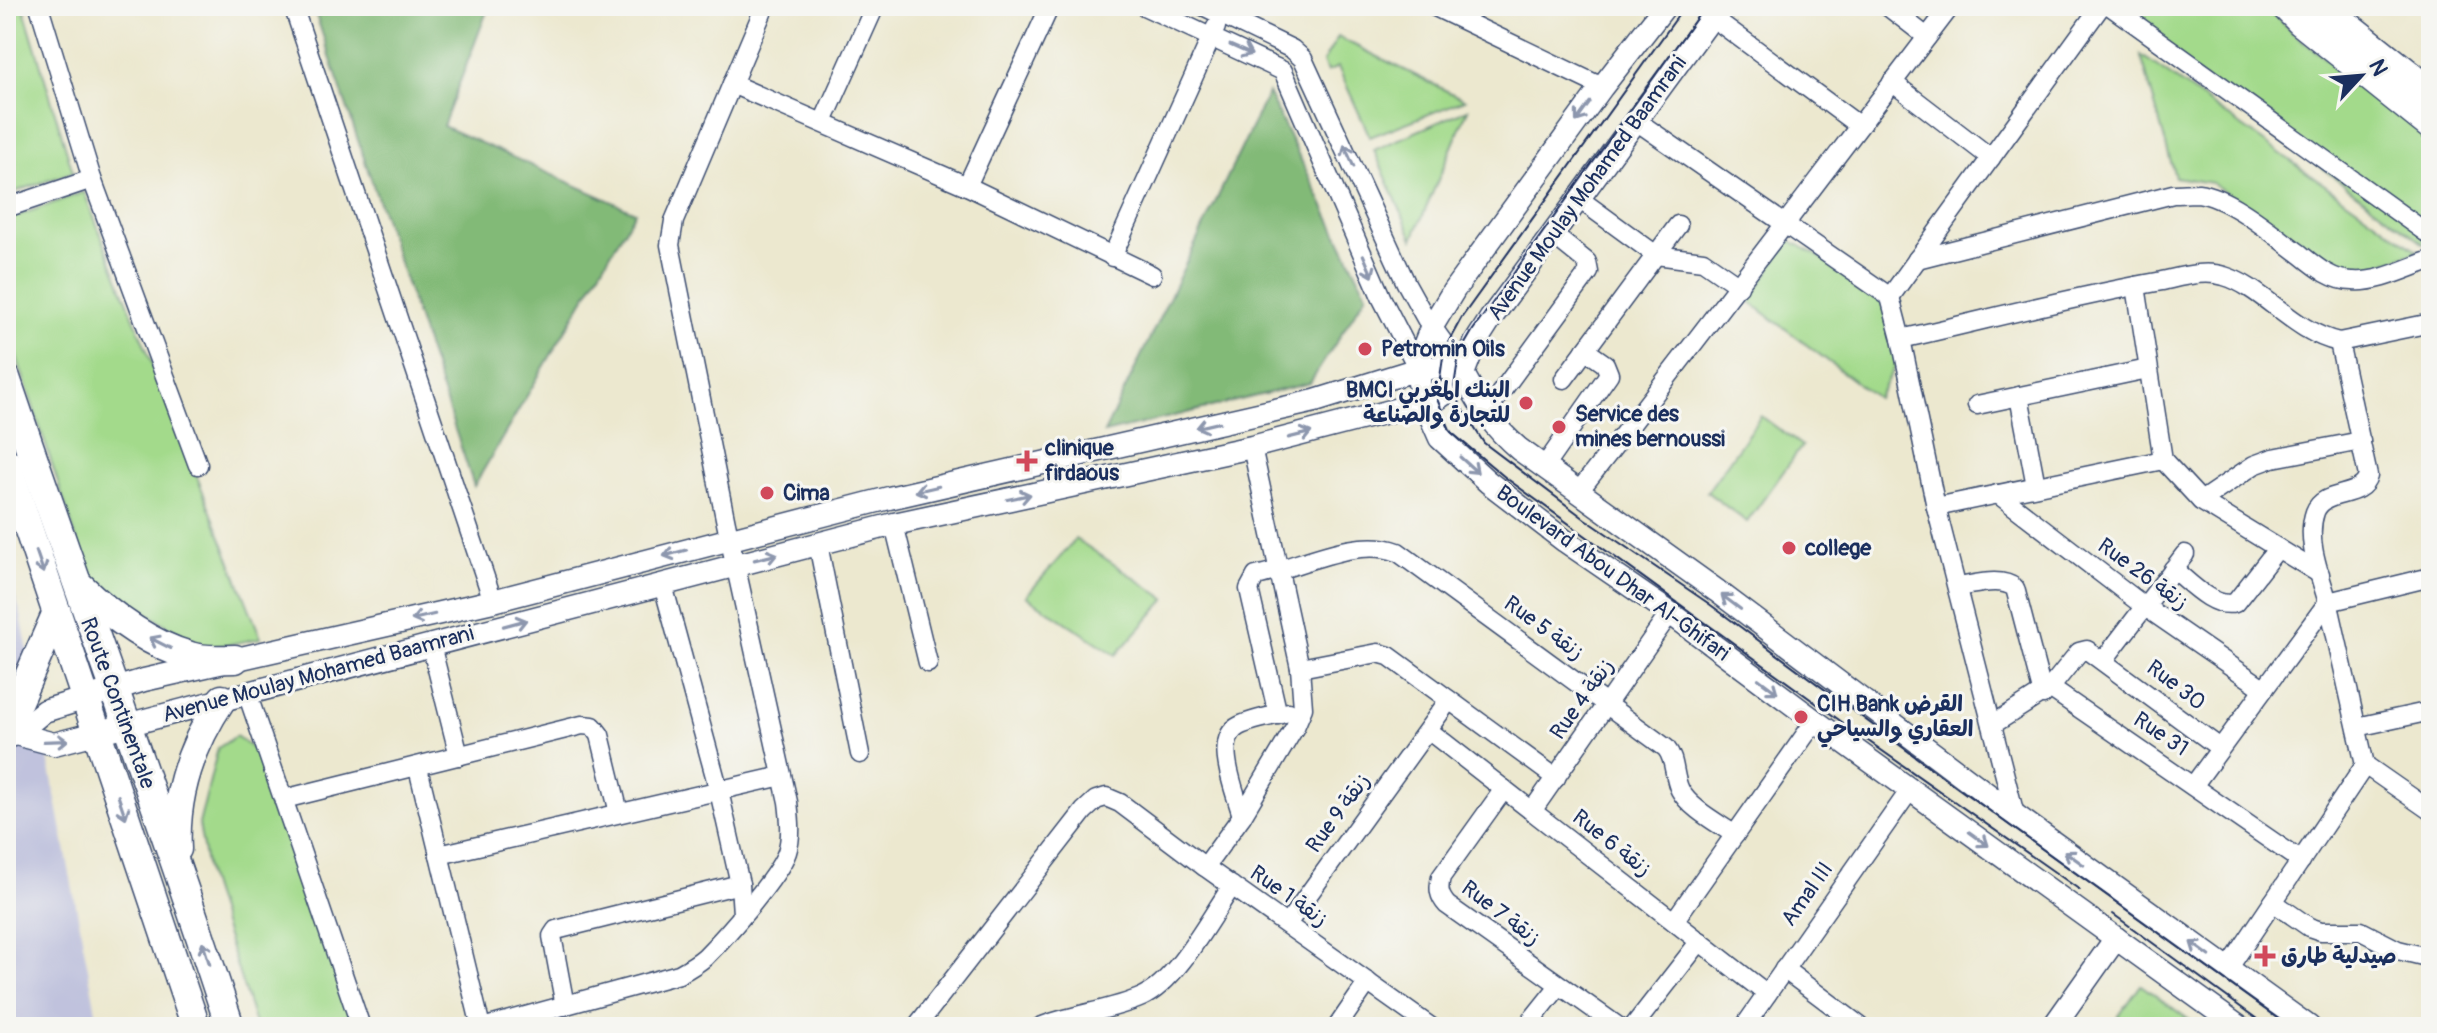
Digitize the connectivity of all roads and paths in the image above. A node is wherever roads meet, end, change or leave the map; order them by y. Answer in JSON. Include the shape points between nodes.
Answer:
{"nodes":[{"id":1,"x":39,"y":6,"type":"edge"},
{"id":2,"x":293,"y":6,"type":"edge"},
{"id":3,"x":765,"y":6,"type":"edge"},
{"id":4,"x":875,"y":6,"type":"edge"},
{"id":5,"x":1050,"y":6,"type":"edge"},
{"id":6,"x":1144,"y":6,"type":"edge"},
{"id":7,"x":1203,"y":6,"type":"edge"},
{"id":8,"x":1433,"y":6,"type":"edge"},
{"id":9,"x":1665,"y":6,"type":"edge"},
{"id":10,"x":1887,"y":6,"type":"edge"},
{"id":11,"x":1951,"y":6,"type":"edge"},
{"id":12,"x":2101,"y":6,"type":"edge"},
{"id":13,"x":2110,"y":6,"type":"edge"},
{"id":14,"x":2285,"y":6,"type":"edge"},
{"id":15,"x":2323,"y":6,"type":"edge"},
{"id":16,"x":1224,"y":10,"type":"edge"},
{"id":17,"x":1716,"y":12,"type":"edge"},
{"id":18,"x":1211,"y":37,"type":"junction"},
{"id":19,"x":1927,"y":37,"type":"junction"},
{"id":20,"x":1892,"y":82,"type":"junction"},
{"id":21,"x":732,"y":84,"type":"junction"},
{"id":22,"x":1602,"y":87,"type":"junction"},
{"id":23,"x":2431,"y":92,"type":"edge"},
{"id":24,"x":1635,"y":120,"type":"junction"},
{"id":25,"x":823,"y":122,"type":"junction"},
{"id":26,"x":1858,"y":125,"type":"junction"},
{"id":27,"x":2431,"y":126,"type":"edge"},
{"id":28,"x":1991,"y":158,"type":"junction"},
{"id":29,"x":92,"y":179,"type":"junction"},
{"id":30,"x":967,"y":186,"type":"junction"},
{"id":31,"x":1578,"y":198,"type":"junction"},
{"id":32,"x":6,"y":208,"type":"edge"},
{"id":33,"x":1678,"y":225,"type":"dead end"},
{"id":34,"x":1784,"y":225,"type":"junction"},
{"id":35,"x":1552,"y":234,"type":"junction"},
{"id":36,"x":2431,"y":236,"type":"edge"},
{"id":37,"x":1656,"y":255,"type":"junction"},
{"id":38,"x":1112,"y":257,"type":"junction"},
{"id":39,"x":1917,"y":259,"type":"junction"},
{"id":40,"x":2431,"y":260,"type":"edge"},
{"id":41,"x":1152,"y":275,"type":"dead end"},
{"id":42,"x":1739,"y":286,"type":"junction"},
{"id":43,"x":2136,"y":286,"type":"junction"},
{"id":44,"x":1890,"y":297,"type":"junction"},
{"id":45,"x":2430,"y":326,"type":"edge"},
{"id":46,"x":1431,"y":328,"type":"junction"},
{"id":47,"x":1901,"y":339,"type":"junction"},
{"id":48,"x":2339,"y":342,"type":"junction"},
{"id":49,"x":1585,"y":350,"type":"junction"},
{"id":50,"x":1418,"y":369,"type":"junction"},
{"id":51,"x":2148,"y":369,"type":"junction"},
{"id":52,"x":1463,"y":374,"type":"junction"},
{"id":53,"x":6,"y":378,"type":"edge"},
{"id":54,"x":1564,"y":379,"type":"dead end"},
{"id":55,"x":2019,"y":396,"type":"junction"},
{"id":56,"x":1425,"y":404,"type":"junction"},
{"id":57,"x":1977,"y":405,"type":"dead end"},
{"id":58,"x":1485,"y":414,"type":"junction"},
{"id":59,"x":2361,"y":441,"type":"junction"},
{"id":60,"x":1252,"y":447,"type":"junction"},
{"id":61,"x":2163,"y":460,"type":"junction"},
{"id":62,"x":6,"y":462,"type":"edge"},
{"id":63,"x":198,"y":465,"type":"dead end"},
{"id":64,"x":1544,"y":467,"type":"junction"},
{"id":65,"x":2036,"y":486,"type":"junction"},
{"id":66,"x":1579,"y":491,"type":"junction"},
{"id":67,"x":1998,"y":494,"type":"junction"},
{"id":68,"x":2201,"y":501,"type":"junction"},
{"id":69,"x":1936,"y":507,"type":"junction"},
{"id":70,"x":894,"y":524,"type":"junction"},
{"id":71,"x":729,"y":539,"type":"junction"},
{"id":72,"x":818,"y":544,"type":"junction"},
{"id":73,"x":2278,"y":548,"type":"junction"},
{"id":74,"x":2185,"y":554,"type":"dead end"},
{"id":75,"x":735,"y":565,"type":"junction"},
{"id":76,"x":2173,"y":569,"type":"junction"},
{"id":77,"x":1279,"y":571,"type":"junction"},
{"id":78,"x":2320,"y":574,"type":"junction"},
{"id":79,"x":2431,"y":578,"type":"edge"},
{"id":80,"x":74,"y":579,"type":"junction"},
{"id":81,"x":663,"y":585,"type":"junction"},
{"id":82,"x":1957,"y":587,"type":"junction"},
{"id":83,"x":493,"y":601,"type":"junction"},
{"id":84,"x":2328,"y":602,"type":"junction"},
{"id":85,"x":2144,"y":606,"type":"junction"},
{"id":86,"x":57,"y":612,"type":"junction"},
{"id":87,"x":1670,"y":613,"type":"junction"},
{"id":88,"x":431,"y":645,"type":"junction"},
{"id":89,"x":235,"y":659,"type":"junction"},
{"id":90,"x":2103,"y":661,"type":"junction"},
{"id":91,"x":928,"y":663,"type":"dead end"},
{"id":92,"x":1300,"y":668,"type":"junction"},
{"id":93,"x":113,"y":688,"type":"junction"},
{"id":94,"x":2263,"y":688,"type":"junction"},
{"id":95,"x":2046,"y":691,"type":"junction"},
{"id":96,"x":234,"y":696,"type":"junction"},
{"id":97,"x":84,"y":697,"type":"junction"},
{"id":98,"x":1449,"y":700,"type":"junction"},
{"id":99,"x":1608,"y":704,"type":"junction"},
{"id":100,"x":1303,"y":708,"type":"junction"},
{"id":101,"x":2431,"y":711,"type":"edge"},
{"id":102,"x":1278,"y":715,"type":"junction"},
{"id":103,"x":1815,"y":721,"type":"junction"},
{"id":104,"x":1992,"y":725,"type":"junction"},
{"id":105,"x":126,"y":726,"type":"junction"},
{"id":106,"x":2357,"y":727,"type":"junction"},
{"id":107,"x":9,"y":729,"type":"edge"},
{"id":108,"x":1428,"y":730,"type":"junction"},
{"id":109,"x":97,"y":733,"type":"junction"},
{"id":110,"x":2220,"y":748,"type":"junction"},
{"id":111,"x":860,"y":754,"type":"dead end"},
{"id":112,"x":459,"y":756,"type":"junction"},
{"id":113,"x":2365,"y":765,"type":"junction"},
{"id":114,"x":418,"y":768,"type":"junction"},
{"id":115,"x":782,"y":776,"type":"junction"},
{"id":116,"x":1556,"y":778,"type":"junction"},
{"id":117,"x":2193,"y":786,"type":"junction"},
{"id":118,"x":1504,"y":789,"type":"junction"},
{"id":119,"x":1910,"y":790,"type":"junction"},
{"id":120,"x":719,"y":791,"type":"junction"},
{"id":121,"x":284,"y":799,"type":"junction"},
{"id":122,"x":1532,"y":811,"type":"junction"},
{"id":123,"x":2431,"y":811,"type":"edge"},
{"id":124,"x":619,"y":813,"type":"junction"},
{"id":125,"x":2015,"y":815,"type":"junction"},
{"id":126,"x":1242,"y":816,"type":"junction"},
{"id":127,"x":1735,"y":835,"type":"junction"},
{"id":128,"x":439,"y":855,"type":"junction"},
{"id":129,"x":2301,"y":861,"type":"junction"},
{"id":130,"x":178,"y":866,"type":"junction"},
{"id":131,"x":1205,"y":867,"type":"junction"},
{"id":132,"x":740,"y":884,"type":"junction"},
{"id":133,"x":1232,"y":886,"type":"junction"},
{"id":134,"x":2273,"y":902,"type":"junction"},
{"id":135,"x":742,"y":914,"type":"junction"},
{"id":136,"x":1674,"y":921,"type":"junction"},
{"id":137,"x":1287,"y":924,"type":"junction"},
{"id":138,"x":2116,"y":938,"type":"junction"},
{"id":139,"x":1700,"y":941,"type":"junction"},
{"id":140,"x":2431,"y":958,"type":"edge"},
{"id":141,"x":1784,"y":969,"type":"junction"},
{"id":142,"x":2228,"y":969,"type":"junction"},
{"id":143,"x":1368,"y":982,"type":"junction"},
{"id":144,"x":1558,"y":987,"type":"junction"},
{"id":145,"x":1767,"y":994,"type":"junction"},
{"id":146,"x":565,"y":1006,"type":"junction"},
{"id":147,"x":921,"y":1025,"type":"edge"},
{"id":148,"x":196,"y":1027,"type":"edge"},
{"id":149,"x":230,"y":1027,"type":"edge"},
{"id":150,"x":361,"y":1027,"type":"edge"},
{"id":151,"x":483,"y":1027,"type":"edge"},
{"id":152,"x":1040,"y":1027,"type":"edge"},
{"id":153,"x":1337,"y":1027,"type":"edge"},
{"id":154,"x":1431,"y":1027,"type":"edge"},
{"id":155,"x":1526,"y":1027,"type":"edge"},
{"id":156,"x":1619,"y":1027,"type":"edge"},
{"id":157,"x":1633,"y":1027,"type":"edge"},
{"id":158,"x":1744,"y":1027,"type":"edge"},
{"id":159,"x":1861,"y":1027,"type":"edge"},
{"id":160,"x":2053,"y":1027,"type":"edge"},
{"id":161,"x":2239,"y":1027,"type":"edge"},
{"id":162,"x":2309,"y":1027,"type":"edge"}],
"edges":[{"from":1,"to":29,"type":"street"},
{"from":2,"to":83,"type":"street"},
{"from":3,"to":21,"type":"street"},
{"from":4,"to":25,"type":"street"},
{"from":5,"to":30,"type":"street"},
{"from":6,"to":18,"type":"street","name":"Boulevard Abou Dhar Al-Ghifari"},
{"from":7,"to":16,"type":"street","name":"Boulevard Abou Dhar Al-Ghifari"},
{"from":8,"to":22,"type":"street"},
{"from":9,"to":22,"type":"street","name":"Avenue Moulay Mohamed Baamrani"},
{"from":10,"to":19,"type":"street"},
{"from":11,"to":19,"type":"street"},
{"from":12,"to":28,"type":"street"},
{"from":13,"to":36,"type":"street"},
{"from":14,"to":27,"type":"main road"},
{"from":15,"to":23,"type":"main road"},
{"from":16,"to":18,"type":"street"},
{"from":46,"to":16,"type":"street","name":"Boulevard Abou Dhar Al-Ghifari","one_way":true,"via":[[1303,59]]},
{"from":17,"to":24,"type":"street","name":"Avenue Moulay Mohamed Baamrani"},
{"from":17,"to":26,"type":"street"},
{"from":18,"to":38,"type":"street"},
{"from":18,"to":50,"type":"street","name":"Boulevard Abou Dhar Al-Ghifari","one_way":true,"via":[[1283,71]]},
{"from":19,"to":20,"type":"street"},
{"from":20,"to":26,"type":"street"},
{"from":20,"to":28,"type":"street"},
{"from":21,"to":25,"type":"street"},
{"from":21,"to":71,"type":"street","via":[[674,221],[670,245]]},
{"from":22,"to":46,"type":"street","name":"Avenue Moulay Mohamed Baamrani","one_way":true},
{"from":24,"to":31,"type":"street","name":"Avenue Moulay Mohamed Baamrani"},
{"from":24,"to":34,"type":"street"},
{"from":25,"to":30,"type":"street"},
{"from":26,"to":34,"type":"street"},
{"from":28,"to":39,"type":"street"},
{"from":29,"to":32,"type":"street"},
{"from":29,"to":63,"type":"street"},
{"from":30,"to":38,"type":"street"},
{"from":31,"to":35,"type":"street","name":"Avenue Moulay Mohamed Baamrani"},
{"from":31,"to":37,"type":"street"},
{"from":33,"to":37,"type":"street"},
{"from":34,"to":42,"type":"street"},
{"from":34,"to":44,"type":"street"},
{"from":35,"to":52,"type":"street","name":"Avenue Moulay Mohamed Baamrani","via":[[1475,343]]},
{"from":35,"to":58,"type":"street","via":[[1587,262],[1589,272]]},
{"from":37,"to":42,"type":"street","via":[[1703,261]]},
{"from":37,"to":49,"type":"street"},
{"from":38,"to":41,"type":"street"},
{"from":39,"to":40,"type":"street","via":[[2173,194],[2200,193],[2242,213],[2339,279],[2377,278]]},
{"from":39,"to":44,"type":"street"},
{"from":42,"to":66,"type":"street"},
{"from":43,"to":47,"type":"street"},
{"from":43,"to":48,"type":"street","via":[[2205,273],[2222,275],[2308,330]]},
{"from":43,"to":51,"type":"street"},
{"from":44,"to":47,"type":"street"},
{"from":45,"to":48,"type":"street"},
{"from":46,"to":50,"type":"street","name":"Avenue Moulay Mohamed Baamrani"},
{"from":46,"to":52,"type":"street","name":"Boulevard Abou Dhar Al-Ghifari"},
{"from":47,"to":69,"type":"street"},
{"from":48,"to":59,"type":"street"},
{"from":49,"to":54,"type":"street"},
{"from":49,"to":64,"type":"street","via":[[1605,364],[1609,374]]},
{"from":50,"to":52,"type":"street","name":"Avenue Moulay Mohamed Baamrani","via":[[1441,367]]},
{"from":50,"to":56,"type":"street","name":"Boulevard Abou Dhar Al-Ghifari"},
{"from":50,"to":71,"type":"street","name":"Avenue Moulay Mohamed Baamrani","one_way":true,"via":[[1315,401]]},
{"from":51,"to":55,"type":"street"},
{"from":51,"to":61,"type":"street"},
{"from":52,"to":56,"type":"street","name":"Avenue Moulay Mohamed Baamrani","via":[[1454,387]]},
{"from":52,"to":58,"type":"street","name":"Boulevard Abou Dhar Al-Ghifari"},
{"from":53,"to":80,"type":"main road","name":"Route Continentale"},
{"from":55,"to":57,"type":"street"},
{"from":55,"to":65,"type":"street"},
{"from":60,"to":56,"type":"street","name":"Avenue Moulay Mohamed Baamrani","one_way":true},
{"from":56,"to":87,"type":"street","name":"Boulevard Abou Dhar Al-Ghifari","one_way":true,"via":[[1440,438],[1488,482]]},
{"from":58,"to":64,"type":"street","name":"Boulevard Abou Dhar Al-Ghifari"},
{"from":59,"to":68,"type":"street","via":[[2264,462]]},
{"from":59,"to":78,"type":"street","via":[[2367,482],[2325,498],[2314,514]]},
{"from":70,"to":60,"type":"street","name":"Avenue Moulay Mohamed Baamrani","one_way":true},
{"from":60,"to":77,"type":"street"},
{"from":61,"to":65,"type":"street"},
{"from":61,"to":68,"type":"street"},
{"from":62,"to":86,"type":"main road","name":"Route Continentale","one_way":true},
{"from":64,"to":66,"type":"street","name":"Boulevard Abou Dhar Al-Ghifari"},
{"from":65,"to":67,"type":"street"},
{"from":125,"to":66,"type":"street","name":"Boulevard Abou Dhar Al-Ghifari","one_way":true},
{"from":67,"to":69,"type":"street"},
{"from":67,"to":85,"type":"street","name":"Rue 26 زنقة"},
{"from":68,"to":73,"type":"street"},
{"from":69,"to":82,"type":"street"},
{"from":70,"to":72,"type":"street","name":"Avenue Moulay Mohamed Baamrani"},
{"from":70,"to":91,"type":"street"},
{"from":71,"to":75,"type":"street"},
{"from":71,"to":83,"type":"street","name":"Avenue Moulay Mohamed Baamrani","one_way":true},
{"from":75,"to":72,"type":"street","name":"Avenue Moulay Mohamed Baamrani","one_way":true},
{"from":72,"to":111,"type":"street"},
{"from":73,"to":76,"type":"street","via":[[2230,605],[2215,601]]},
{"from":73,"to":78,"type":"street"},
{"from":74,"to":76,"type":"street"},
{"from":75,"to":81,"type":"street","name":"Avenue Moulay Mohamed Baamrani"},
{"from":75,"to":115,"type":"street"},
{"from":76,"to":85,"type":"street"},
{"from":77,"to":92,"type":"street"},
{"from":77,"to":99,"type":"street","name":"Rue 5 زنقة","via":[[1361,546],[1398,552]]},
{"from":77,"to":102,"type":"street","name":"Rue 5 زنقة","via":[[1256,576],[1249,589]]},
{"from":78,"to":84,"type":"street"},
{"from":79,"to":84,"type":"street"},
{"from":89,"to":80,"type":"main road","one_way":true,"via":[[193,658],[159,642],[104,607]]},
{"from":80,"to":93,"type":"main road","name":"Route Continentale"},
{"from":88,"to":81,"type":"street","name":"Avenue Moulay Mohamed Baamrani","one_way":true},
{"from":81,"to":120,"type":"street"},
{"from":82,"to":95,"type":"street","via":[[2000,582],[2015,588]]},
{"from":82,"to":104,"type":"street"},
{"from":83,"to":89,"type":"street","name":"Avenue Moulay Mohamed Baamrani","one_way":true},
{"from":84,"to":94,"type":"street"},
{"from":84,"to":106,"type":"street"},
{"from":85,"to":90,"type":"street"},
{"from":85,"to":94,"type":"street","name":"Rue 26 زنقة"},
{"from":86,"to":97,"type":"main road","name":"Route Continentale"},
{"from":86,"to":107,"type":"main road"},
{"from":87,"to":99,"type":"street","name":"Rue 4 زنقة"},
{"from":87,"to":103,"type":"street","name":"Boulevard Abou Dhar Al-Ghifari","one_way":true},
{"from":88,"to":96,"type":"street","name":"Avenue Moulay Mohamed Baamrani"},
{"from":88,"to":112,"type":"street"},
{"from":89,"to":93,"type":"street","name":"Avenue Moulay Mohamed Baamrani"},
{"from":90,"to":95,"type":"street","via":[[2087,650],[2079,652]]},
{"from":90,"to":110,"type":"street","name":"Rue 30"},
{"from":92,"to":98,"type":"street","via":[[1378,653]]},
{"from":92,"to":100,"type":"street"},
{"from":93,"to":97,"type":"street","name":"Avenue Moulay Mohamed Baamrani"},
{"from":93,"to":105,"type":"main road","name":"Route Continentale"},
{"from":94,"to":110,"type":"street"},
{"from":95,"to":104,"type":"street"},
{"from":95,"to":117,"type":"street","name":"Rue 31"},
{"from":96,"to":105,"type":"street","name":"Avenue Moulay Mohamed Baamrani"},
{"from":96,"to":121,"type":"street"},
{"from":96,"to":130,"type":"main road","via":[[197,743],[184,778],[177,815]]},
{"from":97,"to":107,"type":"street","name":"Avenue Moulay Mohamed Baamrani"},
{"from":97,"to":109,"type":"main road","name":"Route Continentale"},
{"from":98,"to":108,"type":"street","name":"Rue 9 زنقة"},
{"from":98,"to":116,"type":"street"},
{"from":99,"to":116,"type":"street","name":"Rue 4 زنقة"},
{"from":99,"to":127,"type":"street","name":"Rue 5 زنقة","via":[[1666,748],[1680,791]]},
{"from":100,"to":102,"type":"street"},
{"from":100,"to":126,"type":"street"},
{"from":101,"to":106,"type":"street"},
{"from":102,"to":126,"type":"street","via":[[1238,727],[1227,736],[1225,748]]},
{"from":103,"to":119,"type":"street","name":"Boulevard Abou Dhar Al-Ghifari"},
{"from":103,"to":127,"type":"street"},
{"from":104,"to":125,"type":"street"},
{"from":105,"to":109,"type":"street","name":"Avenue Moulay Mohamed Baamrani"},
{"from":105,"to":130,"type":"main road","name":"Route Continentale"},
{"from":106,"to":113,"type":"street"},
{"from":107,"to":109,"type":"street","name":"Avenue Moulay Mohamed Baamrani","one_way":true,"via":[[54,744]]},
{"from":108,"to":118,"type":"street","name":"Rue 6 زنقة"},
{"from":108,"to":137,"type":"street","name":"Rue 9 زنقة"},
{"from":109,"to":148,"type":"main road","name":"Route Continentale","one_way":true},
{"from":110,"to":117,"type":"street"},
{"from":112,"to":114,"type":"street"},
{"from":112,"to":124,"type":"street","via":[[593,726],[600,735]]},
{"from":113,"to":123,"type":"street"},
{"from":113,"to":129,"type":"street"},
{"from":114,"to":121,"type":"street"},
{"from":114,"to":128,"type":"street"},
{"from":115,"to":120,"type":"street"},
{"from":115,"to":135,"type":"street","via":[[790,820],[787,852]]},
{"from":116,"to":122,"type":"street","name":"Rue 4 زنقة"},
{"from":117,"to":129,"type":"street","name":"Rue 31"},
{"from":118,"to":122,"type":"street","name":"Rue 6 زنقة"},
{"from":118,"to":144,"type":"street","name":"Rue 7 زنقة","via":[[1438,888],[1447,905]]},
{"from":119,"to":138,"type":"street","name":"Boulevard Abou Dhar Al-Ghifari","one_way":true},
{"from":119,"to":141,"type":"street","name":"Amal III"},
{"from":120,"to":124,"type":"street"},
{"from":120,"to":132,"type":"street"},
{"from":121,"to":150,"type":"street"},
{"from":122,"to":136,"type":"street","name":"Rue 6 زنقة"},
{"from":124,"to":128,"type":"street"},
{"from":142,"to":125,"type":"street","name":"Boulevard Abou Dhar Al-Ghifari","one_way":true},
{"from":126,"to":131,"type":"street"},
{"from":127,"to":136,"type":"street"},
{"from":128,"to":151,"type":"street"},
{"from":129,"to":134,"type":"street"},
{"from":149,"to":130,"type":"main road","name":"Route Continentale","one_way":true},
{"from":131,"to":133,"type":"street","name":"Rue 1 زنقة"},
{"from":131,"to":147,"type":"street","name":"Rue 1 زنقة","via":[[1120,803],[1106,797],[1096,800]]},
{"from":132,"to":135,"type":"street"},
{"from":132,"to":146,"type":"street","via":[[556,930],[552,936]]},
{"from":133,"to":137,"type":"street","name":"Rue 1 زنقة"},
{"from":133,"to":152,"type":"street","via":[[1160,986],[1141,997]]},
{"from":134,"to":140,"type":"street","via":[[2309,927],[2361,931],[2398,950]]},
{"from":134,"to":142,"type":"street"},
{"from":135,"to":146,"type":"street","via":[[704,958],[679,974]]},
{"from":136,"to":139,"type":"street","name":"Rue 6 زنقة"},
{"from":137,"to":143,"type":"street","name":"Rue 1 زنقة"},
{"from":138,"to":160,"type":"street"},
{"from":138,"to":161,"type":"street","name":"Boulevard Abou Dhar Al-Ghifari"},
{"from":139,"to":145,"type":"street","name":"Rue 6 زنقة"},
{"from":139,"to":157,"type":"street"},
{"from":141,"to":145,"type":"street","name":"Amal III"},
{"from":141,"to":159,"type":"street"},
{"from":142,"to":162,"type":"street","name":"Boulevard Abou Dhar Al-Ghifari"},
{"from":143,"to":153,"type":"street"},
{"from":143,"to":154,"type":"street","name":"Rue 1 زنقة"},
{"from":144,"to":155,"type":"street"},
{"from":144,"to":156,"type":"street","name":"Rue 7 زنقة"},
{"from":145,"to":158,"type":"street","name":"Amal III"},
{"from":146,"to":151,"type":"street"}]}
